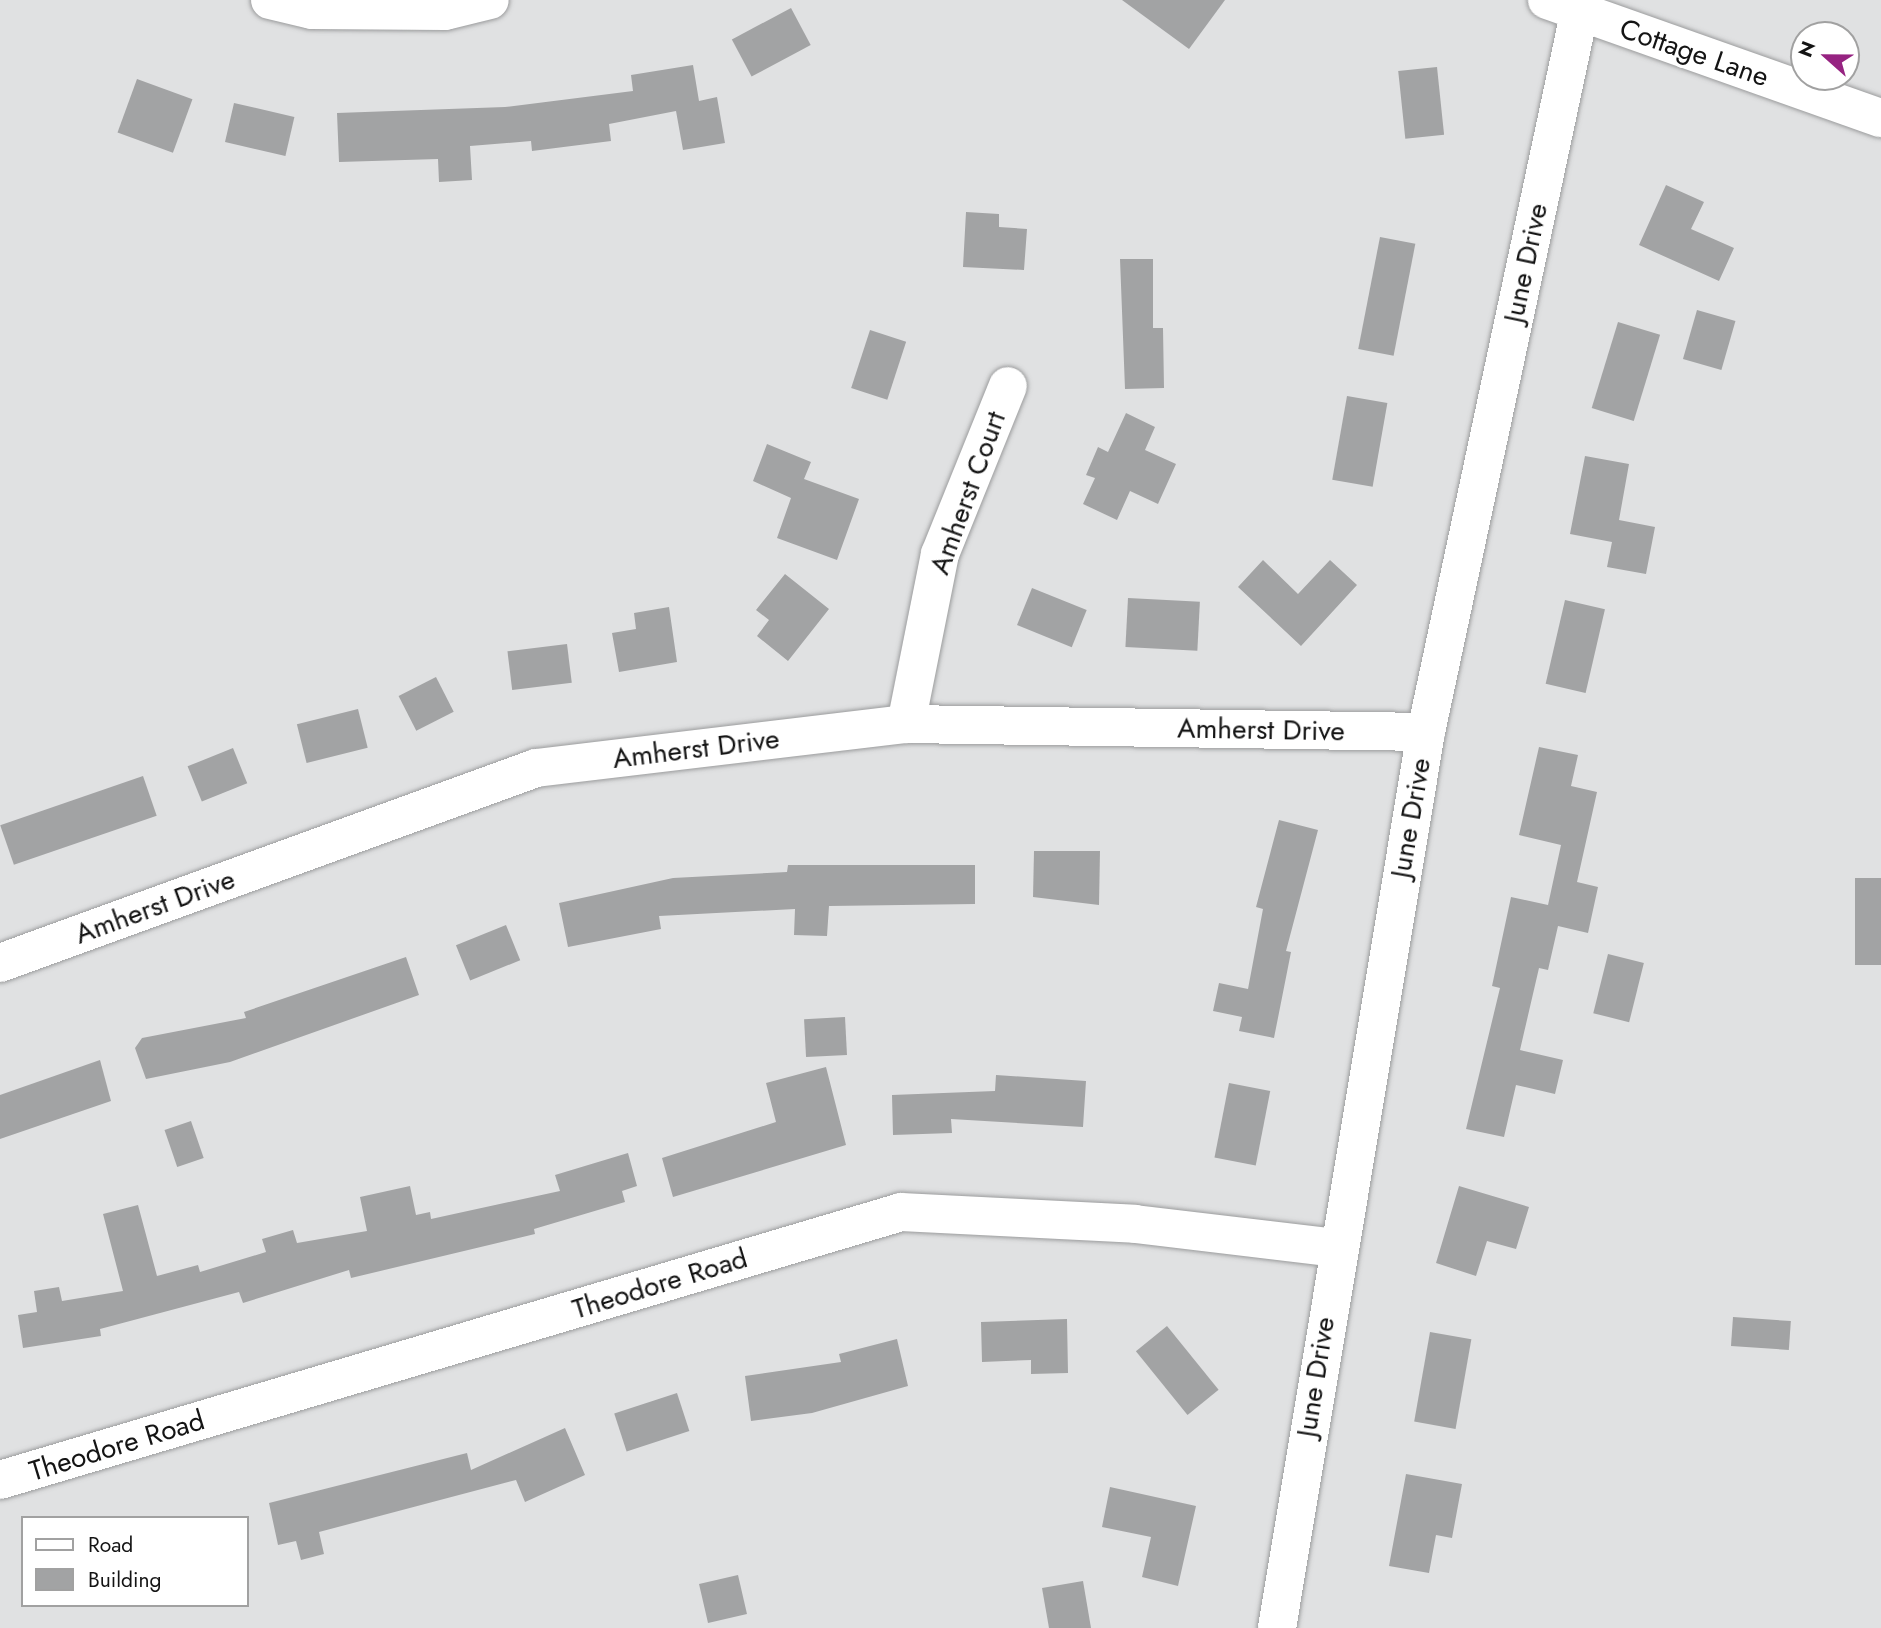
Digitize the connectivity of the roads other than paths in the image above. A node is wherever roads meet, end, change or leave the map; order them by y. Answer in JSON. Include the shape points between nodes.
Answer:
{"nodes":[{"id":1,"x":270,"y":0,"type":"edge"},
{"id":2,"x":490,"y":0,"type":"edge"},
{"id":3,"x":1563,"y":7,"type":"edge"},
{"id":4,"x":1881,"y":118,"type":"edge"},
{"id":5,"x":1009,"y":386,"type":"dead end"},
{"id":6,"x":906,"y":724,"type":"junction"},
{"id":7,"x":1426,"y":732,"type":"junction"},
{"id":8,"x":0,"y":963,"type":"edge"},
{"id":9,"x":1336,"y":1248,"type":"junction"},
{"id":10,"x":0,"y":1480,"type":"edge"},
{"id":11,"x":1277,"y":1628,"type":"edge"}],
"edges":[{"from":1,"to":2,"type":"street","via":[[312,10],[445,11]]},
{"from":3,"to":4,"type":"street","name":"Cottage Lane"},
{"from":3,"to":7,"type":"street","name":"June Drive"},
{"from":5,"to":6,"type":"street","name":"Amherst Court","via":[[940,554]]},
{"from":6,"to":7,"type":"street","name":"Amherst Drive"},
{"from":6,"to":8,"type":"street","name":"Amherst Drive","via":[[536,768]]},
{"from":7,"to":9,"type":"street","name":"June Drive"},
{"from":9,"to":10,"type":"street","name":"Theodore Road","via":[[1135,1224],[901,1212]]},
{"from":9,"to":11,"type":"street","name":"June Drive"}]}
